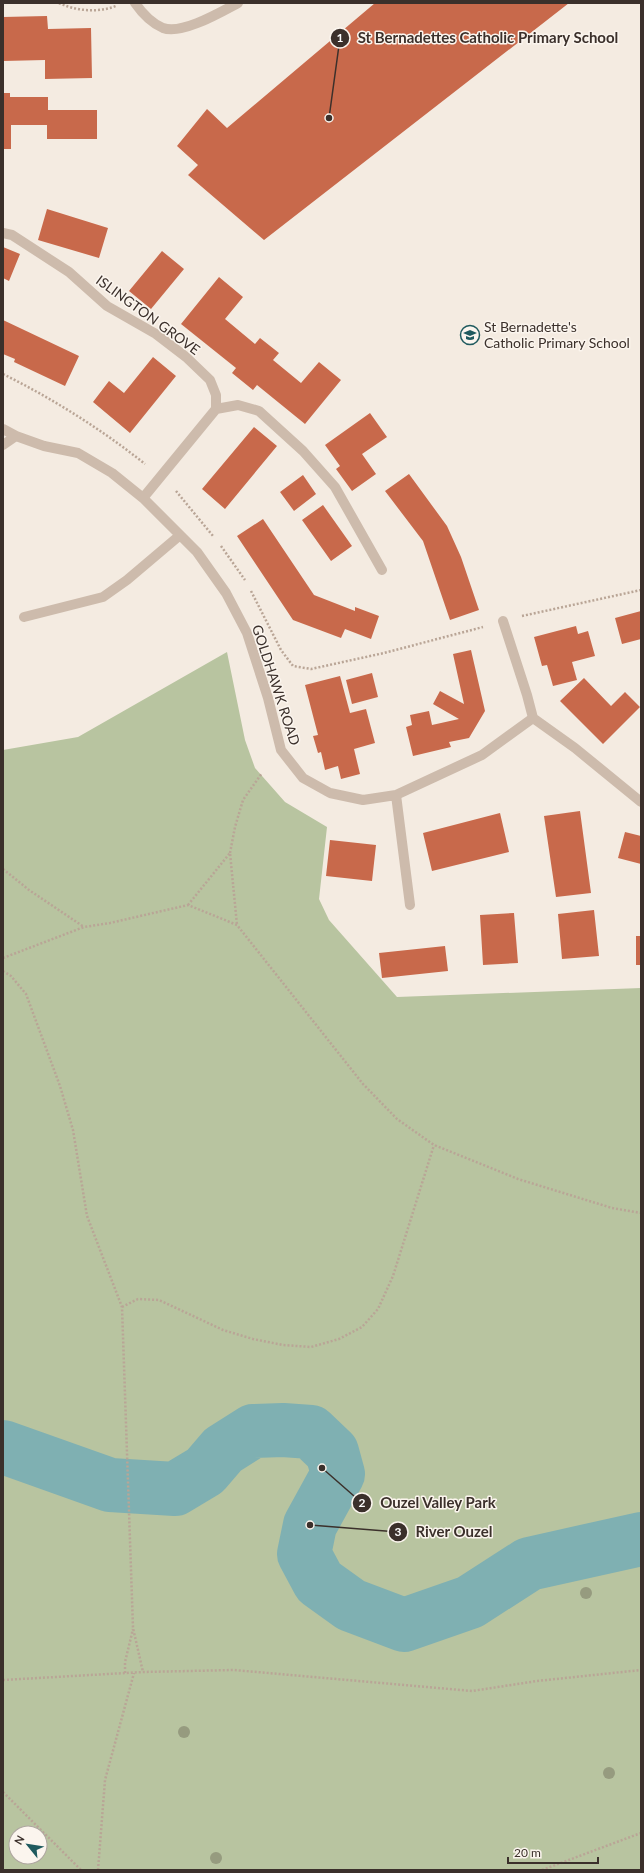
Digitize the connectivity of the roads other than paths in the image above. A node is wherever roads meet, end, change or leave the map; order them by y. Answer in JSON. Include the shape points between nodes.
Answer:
{"nodes":[{"id":1,"x":135,"y":3,"type":"edge"},
{"id":2,"x":238,"y":3,"type":"edge"},
{"id":3,"x":3,"y":232,"type":"edge"},
{"id":4,"x":216,"y":409,"type":"junction"},
{"id":5,"x":3,"y":429,"type":"edge"},
{"id":6,"x":16,"y":436,"type":"junction"},
{"id":7,"x":3,"y":445,"type":"edge"},
{"id":8,"x":143,"y":498,"type":"junction"},
{"id":9,"x":180,"y":536,"type":"junction"},
{"id":10,"x":382,"y":570,"type":"dead end"},
{"id":11,"x":24,"y":617,"type":"dead end"},
{"id":12,"x":504,"y":621,"type":"road end"},
{"id":13,"x":533,"y":718,"type":"junction"},
{"id":14,"x":396,"y":795,"type":"junction"},
{"id":15,"x":641,"y":802,"type":"edge"},
{"id":16,"x":410,"y":905,"type":"dead end"}],
"edges":[{"from":1,"to":2,"type":"street","via":[[146,17],[163,28],[184,28],[211,18]]},
{"from":3,"to":4,"type":"street","name":"ISLINGTON GROVE","via":[[69,272],[107,306],[156,334],[186,357],[210,380],[216,395]]},
{"from":4,"to":8,"type":"street"},
{"from":4,"to":10,"type":"street","via":[[238,405],[259,411],[303,451],[335,487]]},
{"from":5,"to":6,"type":"street","name":"GOLDHAWK ROAD"},
{"from":6,"to":7,"type":"street"},
{"from":6,"to":8,"type":"street","name":"GOLDHAWK ROAD","via":[[44,446],[78,453],[112,473]]},
{"from":8,"to":9,"type":"street","name":"GOLDHAWK ROAD"},
{"from":9,"to":11,"type":"street","via":[[103,597]]},
{"from":9,"to":14,"type":"street","name":"GOLDHAWK ROAD","via":[[197,552],[222,587],[247,634],[268,698],[281,750],[303,778],[330,793],[363,800]]},
{"from":12,"to":13,"type":"street"},
{"from":13,"to":14,"type":"street","name":"GOLDHAWK ROAD","via":[[482,755]]},
{"from":13,"to":15,"type":"street","via":[[575,748]]},
{"from":14,"to":16,"type":"street"}]}
